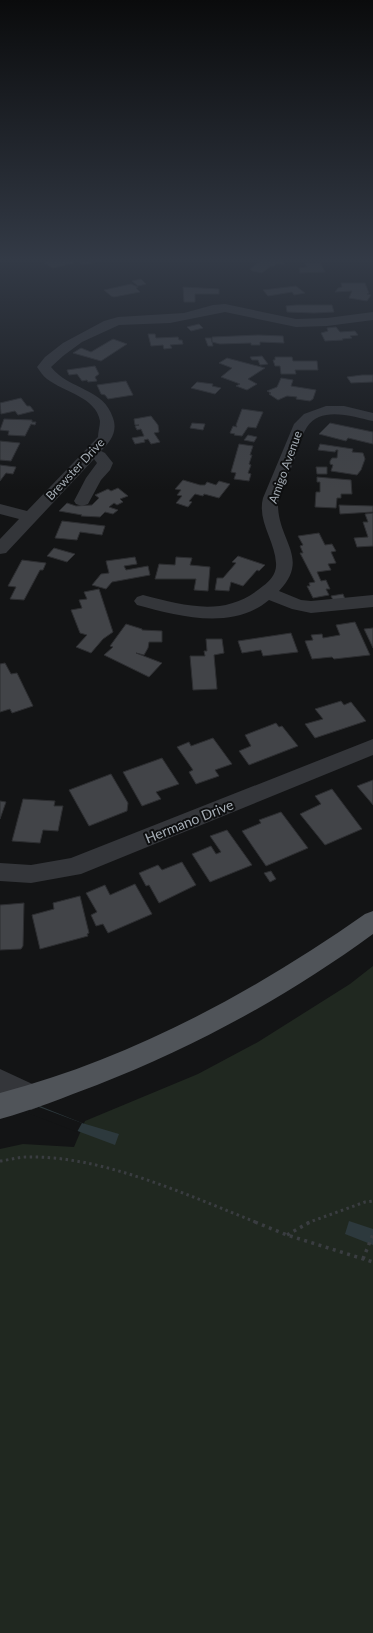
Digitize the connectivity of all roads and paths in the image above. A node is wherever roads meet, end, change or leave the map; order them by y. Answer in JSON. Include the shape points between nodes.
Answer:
{"nodes":[{"id":1,"x":85,"y":337,"type":"edge"},
{"id":2,"x":373,"y":417,"type":"edge"},
{"id":3,"x":91,"y":452,"type":"junction"},
{"id":4,"x":82,"y":501,"type":"dead end"},
{"id":5,"x":0,"y":509,"type":"edge"},
{"id":6,"x":29,"y":517,"type":"junction"},
{"id":7,"x":0,"y":549,"type":"edge"},
{"id":8,"x":268,"y":593,"type":"junction"},
{"id":9,"x":373,"y":601,"type":"edge"},
{"id":10,"x":143,"y":602,"type":"dead end"},
{"id":11,"x":373,"y":747,"type":"edge"},
{"id":12,"x":0,"y":872,"type":"edge"},
{"id":13,"x":373,"y":921,"type":"edge"},
{"id":14,"x":12,"y":1098,"type":"edge"},
{"id":15,"x":0,"y":1161,"type":"edge"},
{"id":16,"x":373,"y":1201,"type":"edge"},
{"id":17,"x":373,"y":1234,"type":"edge"},
{"id":18,"x":287,"y":1235,"type":"junction"},
{"id":19,"x":363,"y":1259,"type":"junction"},
{"id":20,"x":373,"y":1262,"type":"edge"}],
"edges":[{"from":1,"to":3,"type":"street","name":"Brewster Drive","via":[[55,354],[44,367],[46,373],[80,390],[98,403],[107,419],[105,438]]},
{"from":2,"to":8,"type":"street","name":"Amigo Avenue","via":[[349,411],[329,410],[308,417],[301,424],[270,501],[270,518],[283,552],[285,566],[279,581]]},
{"from":3,"to":4,"type":"street","via":[[100,456],[105,463]]},
{"from":3,"to":6,"type":"street","name":"Brewster Drive"},
{"from":5,"to":6,"type":"street"},
{"from":6,"to":7,"type":"street","name":"Brewster Drive"},
{"from":8,"to":9,"type":"street","via":[[298,605],[311,607]]},
{"from":8,"to":10,"type":"street","name":"Amigo Avenue","via":[[252,604],[210,613],[190,612]]},
{"from":11,"to":12,"type":"street","name":"Hermano Drive","via":[[73,867],[31,874]]},
{"from":13,"to":14,"type":"main road","via":[[268,993],[176,1041],[118,1066]]},
{"from":15,"to":18,"type":"path","via":[[27,1157],[79,1162],[159,1184]]},
{"from":16,"to":18,"type":"path","via":[[308,1223]]},
{"from":17,"to":19,"type":"path"},
{"from":18,"to":19,"type":"path"},
{"from":19,"to":20,"type":"path"}]}
